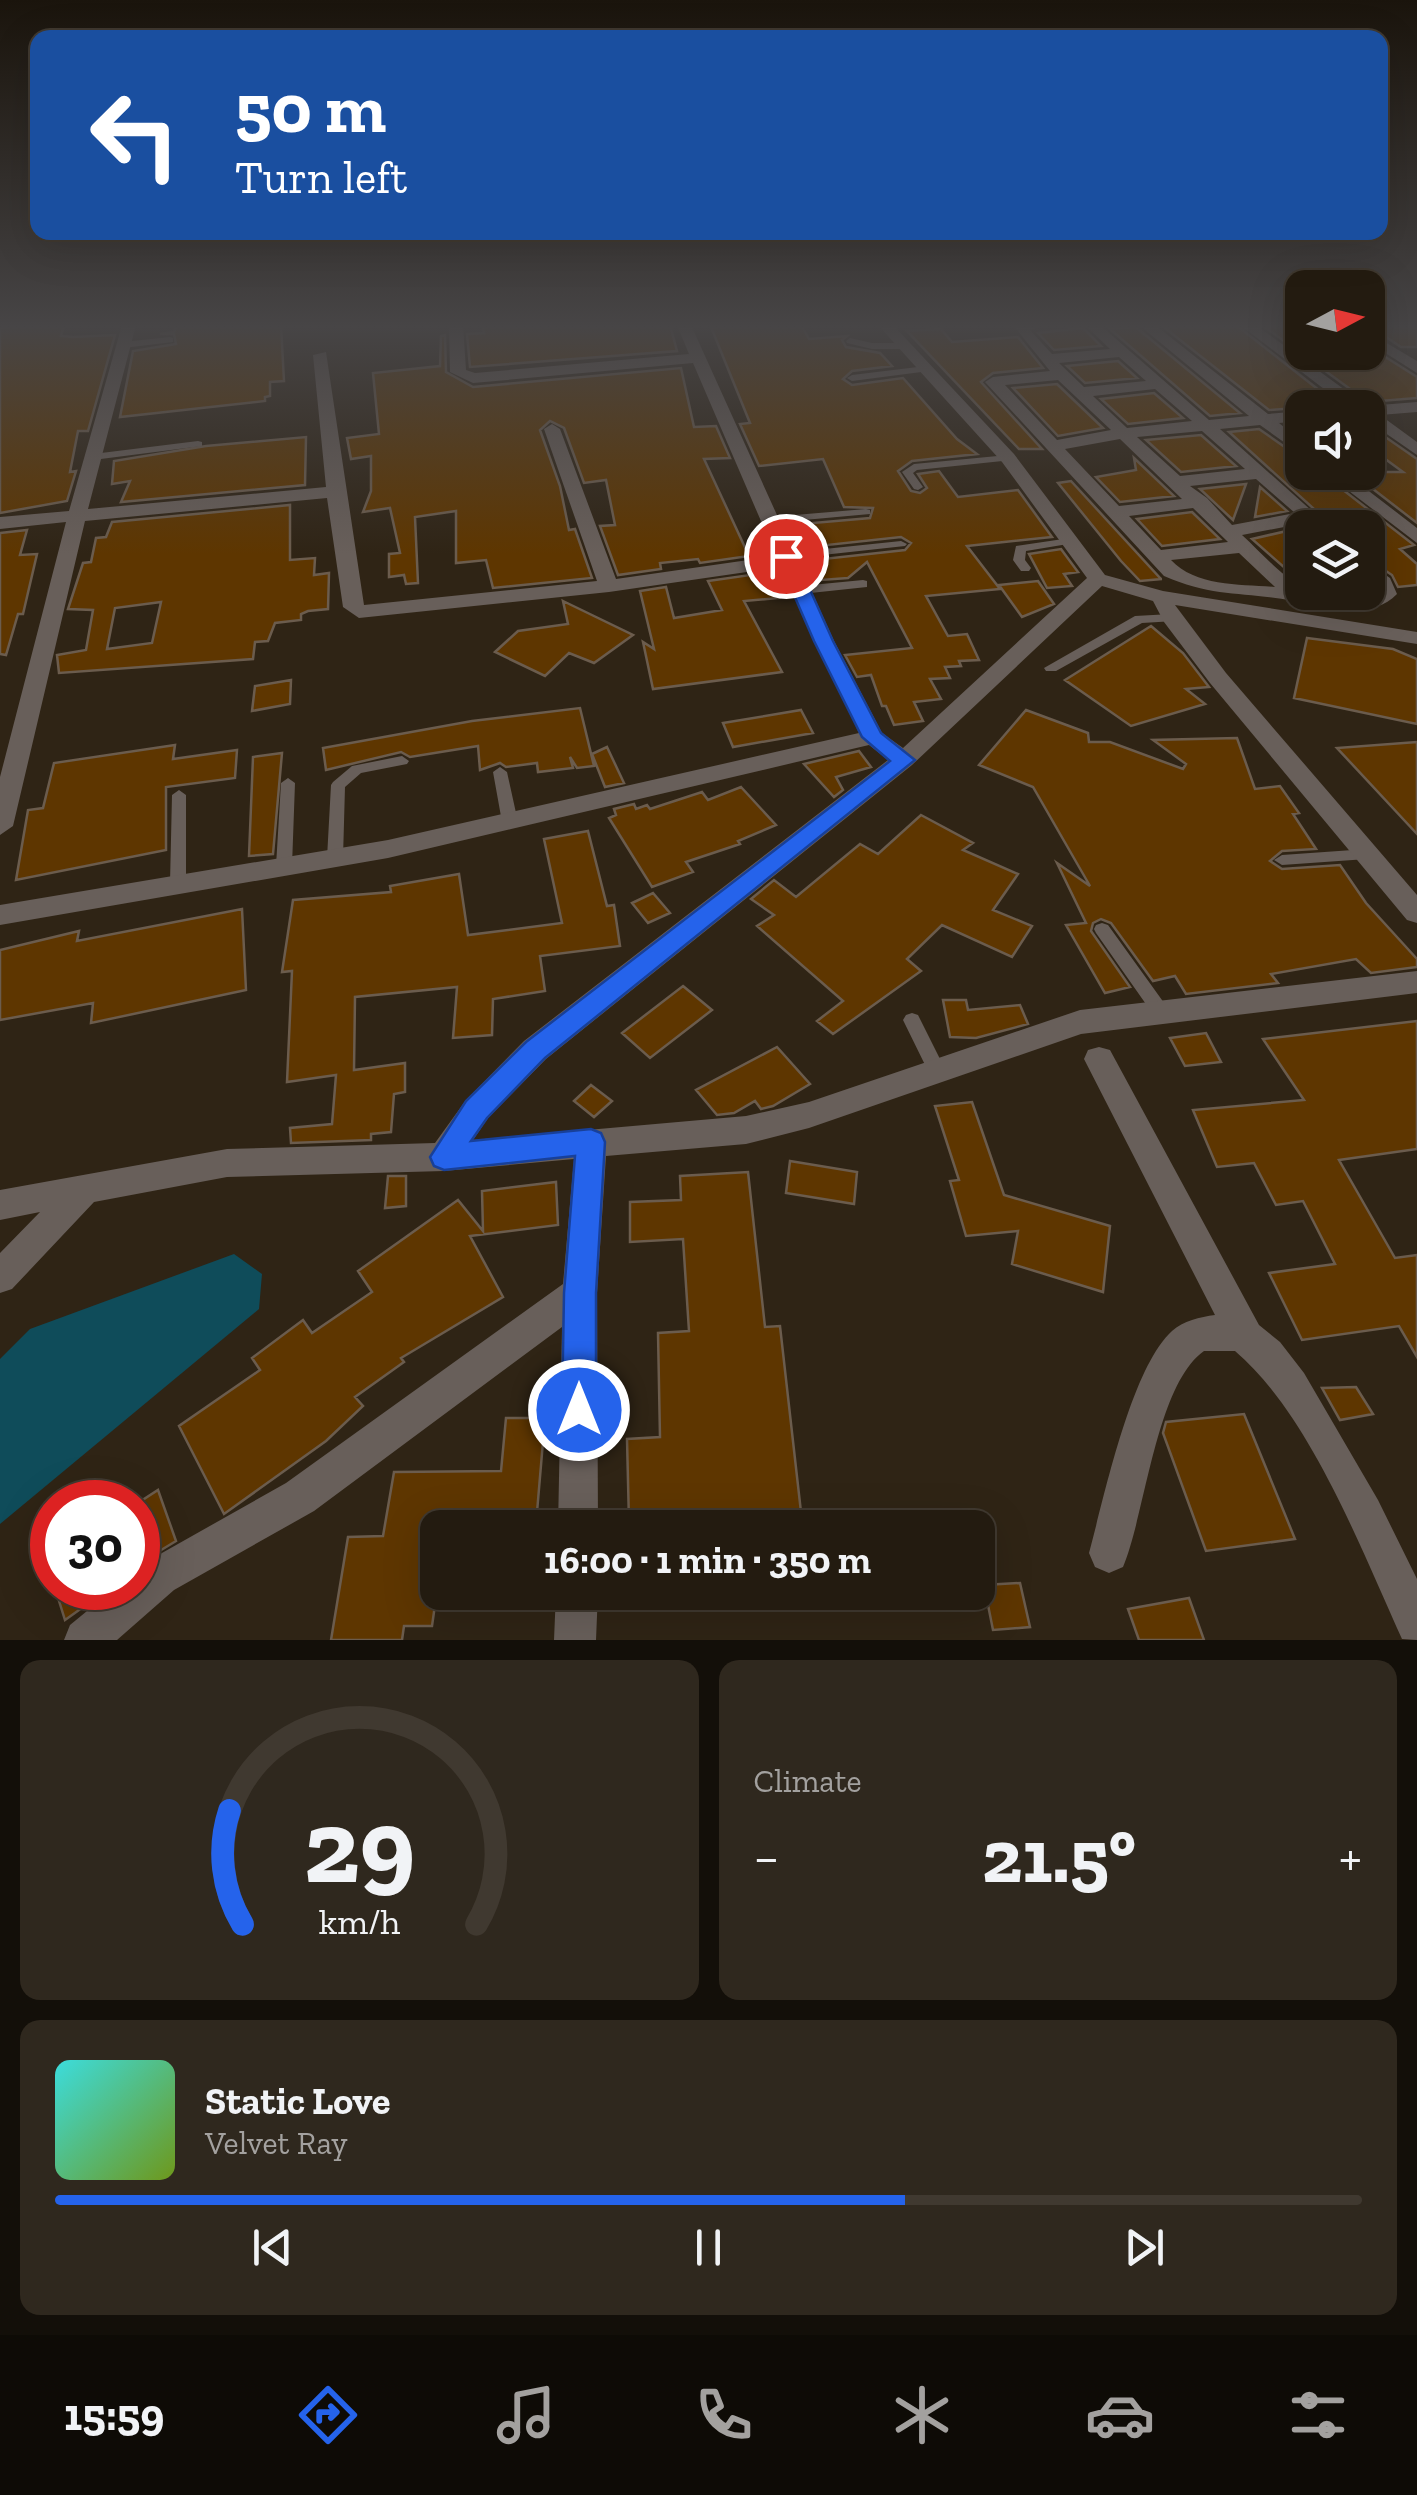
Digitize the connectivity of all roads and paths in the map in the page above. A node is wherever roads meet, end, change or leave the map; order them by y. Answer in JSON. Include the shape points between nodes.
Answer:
{"nodes":[{"id":1,"x":108,"y":402,"type":"edge"},
{"id":2,"x":326,"y":402,"type":"edge"},
{"id":3,"x":720,"y":402,"type":"edge"},
{"id":4,"x":956,"y":402,"type":"edge"},
{"id":5,"x":1013,"y":402,"type":"edge"},
{"id":6,"x":1092,"y":402,"type":"edge"},
{"id":7,"x":1179,"y":402,"type":"edge"},
{"id":8,"x":1245,"y":402,"type":"edge"},
{"id":9,"x":1417,"y":406,"type":"edge"},
{"id":10,"x":1385,"y":411,"type":"edge"},
{"id":11,"x":1285,"y":417,"type":"edge"},
{"id":12,"x":1267,"y":419,"type":"junction"},
{"id":13,"x":1206,"y":426,"type":"junction"},
{"id":14,"x":1385,"y":426,"type":"edge"},
{"id":15,"x":552,"y":429,"type":"dead end"},
{"id":16,"x":1124,"y":432,"type":"junction"},
{"id":17,"x":1285,"y":435,"type":"edge"},
{"id":18,"x":198,"y":444,"type":"dead end"},
{"id":19,"x":1056,"y":445,"type":"junction"},
{"id":20,"x":1417,"y":450,"type":"edge"},
{"id":21,"x":93,"y":457,"type":"junction"},
{"id":22,"x":1008,"y":458,"type":"junction"},
{"id":23,"x":1260,"y":472,"type":"junction"},
{"id":24,"x":1178,"y":482,"type":"junction"},
{"id":25,"x":918,"y":487,"type":"dead end"},
{"id":26,"x":1356,"y":490,"type":"edge"},
{"id":27,"x":335,"y":492,"type":"junction"},
{"id":28,"x":1201,"y":502,"type":"junction"},
{"id":29,"x":1303,"y":510,"type":"edge"},
{"id":30,"x":866,"y":512,"type":"dead end"},
{"id":31,"x":1116,"y":512,"type":"junction"},
{"id":32,"x":76,"y":514,"type":"junction"},
{"id":33,"x":771,"y":520,"type":"junction"},
{"id":34,"x":0,"y":522,"type":"edge"},
{"id":35,"x":1285,"y":529,"type":"edge"},
{"id":36,"x":881,"y":537,"type":"dead end"},
{"id":37,"x":1417,"y":537,"type":"edge"},
{"id":38,"x":1239,"y":538,"type":"junction"},
{"id":39,"x":1070,"y":541,"type":"junction"},
{"id":40,"x":900,"y":544,"type":"dead end"},
{"id":41,"x":785,"y":554,"type":"junction"},
{"id":42,"x":1155,"y":556,"type":"junction"},
{"id":43,"x":1026,"y":568,"type":"dead end"},
{"id":44,"x":1098,"y":578,"type":"junction"},
{"id":45,"x":1285,"y":581,"type":"edge"},
{"id":46,"x":863,"y":584,"type":"dead end"},
{"id":47,"x":1285,"y":585,"type":"edge"},
{"id":48,"x":609,"y":586,"type":"junction"},
{"id":49,"x":801,"y":590,"type":"junction"},
{"id":50,"x":1166,"y":608,"type":"junction"},
{"id":51,"x":1417,"y":638,"type":"edge"},
{"id":52,"x":1051,"y":668,"type":"dead end"},
{"id":53,"x":873,"y":737,"type":"junction"},
{"id":54,"x":402,"y":760,"type":"dead end"},
{"id":55,"x":904,"y":760,"type":"junction"},
{"id":56,"x":500,"y":772,"type":"dead end"},
{"id":57,"x":288,"y":783,"type":"dead end"},
{"id":58,"x":179,"y":795,"type":"dead end"},
{"id":59,"x":510,"y":822,"type":"junction"},
{"id":60,"x":0,"y":826,"type":"edge"},
{"id":61,"x":1367,"y":854,"type":"junction"},
{"id":62,"x":335,"y":858,"type":"junction"},
{"id":63,"x":1282,"y":860,"type":"dead end"},
{"id":64,"x":284,"y":866,"type":"junction"},
{"id":65,"x":178,"y":884,"type":"junction"},
{"id":66,"x":1417,"y":912,"type":"edge"},
{"id":67,"x":0,"y":915,"type":"edge"},
{"id":68,"x":1102,"y":929,"type":"dead end"},
{"id":69,"x":1417,"y":982,"type":"edge"},
{"id":70,"x":1161,"y":1012,"type":"junction"},
{"id":71,"x":912,"y":1020,"type":"dead end"},
{"id":72,"x":1099,"y":1059,"type":"dead end"},
{"id":73,"x":938,"y":1074,"type":"junction"},
{"id":74,"x":591,"y":1142,"type":"junction"},
{"id":75,"x":444,"y":1157,"type":"junction"},
{"id":76,"x":86,"y":1188,"type":"junction"},
{"id":77,"x":0,"y":1204,"type":"edge"},
{"id":78,"x":0,"y":1277,"type":"edge"},
{"id":79,"x":580,"y":1293,"type":"junction"},
{"id":80,"x":1246,"y":1337,"type":"junction"},
{"id":81,"x":578,"y":1510,"type":"edge"},
{"id":82,"x":1108,"y":1554,"type":"dead end"},
{"id":83,"x":576,"y":1610,"type":"edge"},
{"id":84,"x":1417,"y":1624,"type":"edge"},
{"id":85,"x":85,"y":1640,"type":"edge"},
{"id":86,"x":575,"y":1640,"type":"edge"}],
"edges":[{"from":1,"to":21,"type":"street"},
{"from":2,"to":27,"type":"street"},
{"from":3,"to":33,"type":"street"},
{"from":4,"to":22,"type":"street"},
{"from":5,"to":19,"type":"street"},
{"from":6,"to":16,"type":"street"},
{"from":7,"to":13,"type":"street"},
{"from":8,"to":12,"type":"street"},
{"from":9,"to":10,"type":"street"},
{"from":11,"to":12,"type":"street"},
{"from":12,"to":13,"type":"street"},
{"from":12,"to":17,"type":"street"},
{"from":13,"to":16,"type":"street"},
{"from":13,"to":23,"type":"street"},
{"from":14,"to":20,"type":"street"},
{"from":15,"to":48,"type":"street"},
{"from":16,"to":19,"type":"street"},
{"from":16,"to":24,"type":"street"},
{"from":18,"to":21,"type":"lane"},
{"from":19,"to":31,"type":"street"},
{"from":21,"to":32,"type":"street"},
{"from":22,"to":25,"type":"lane","via":[[914,467],[907,472]]},
{"from":22,"to":39,"type":"street"},
{"from":23,"to":24,"type":"street"},
{"from":23,"to":29,"type":"street"},
{"from":24,"to":28,"type":"street"},
{"from":26,"to":37,"type":"street"},
{"from":27,"to":32,"type":"street"},
{"from":27,"to":48,"type":"street","via":[[352,607],[359,612]]},
{"from":28,"to":31,"type":"street"},
{"from":28,"to":38,"type":"street"},
{"from":30,"to":33,"type":"lane"},
{"from":31,"to":42,"type":"street"},
{"from":32,"to":34,"type":"street"},
{"from":32,"to":60,"type":"street"},
{"from":33,"to":41,"type":"street"},
{"from":35,"to":38,"type":"street"},
{"from":36,"to":41,"type":"lane"},
{"from":38,"to":42,"type":"street"},
{"from":38,"to":45,"type":"street"},
{"from":39,"to":43,"type":"lane","via":[[1020,548]]},
{"from":39,"to":44,"type":"street"},
{"from":40,"to":41,"type":"lane"},
{"from":41,"to":48,"type":"street"},
{"from":41,"to":49,"type":"street"},
{"from":42,"to":47,"type":"street","via":[[1171,572],[1204,586]]},
{"from":44,"to":50,"type":"street"},
{"from":44,"to":55,"type":"street"},
{"from":46,"to":49,"type":"lane"},
{"from":49,"to":53,"type":"street"},
{"from":50,"to":51,"type":"street"},
{"from":50,"to":52,"type":"lane"},
{"from":50,"to":61,"type":"street"},
{"from":53,"to":55,"type":"street"},
{"from":53,"to":59,"type":"street"},
{"from":54,"to":62,"type":"lane","via":[[358,769],[338,785]]},
{"from":55,"to":75,"type":"street","via":[[535,1050],[476,1109]]},
{"from":56,"to":59,"type":"lane"},
{"from":57,"to":64,"type":"lane"},
{"from":58,"to":65,"type":"lane"},
{"from":59,"to":62,"type":"street"},
{"from":61,"to":63,"type":"lane"},
{"from":61,"to":66,"type":"street"},
{"from":62,"to":64,"type":"street"},
{"from":64,"to":65,"type":"street"},
{"from":65,"to":67,"type":"street"},
{"from":68,"to":70,"type":"lane"},
{"from":69,"to":70,"type":"street"},
{"from":70,"to":73,"type":"street","via":[[1080,1022]]},
{"from":71,"to":73,"type":"lane"},
{"from":72,"to":80,"type":"street"},
{"from":73,"to":74,"type":"street","via":[[746,1130]]},
{"from":74,"to":75,"type":"street"},
{"from":74,"to":79,"type":"street"},
{"from":75,"to":76,"type":"street","via":[[227,1163]]},
{"from":76,"to":77,"type":"street"},
{"from":76,"to":78,"type":"street"},
{"from":79,"to":81,"type":"street"},
{"from":79,"to":85,"type":"street","via":[[300,1497],[160,1576]]},
{"from":80,"to":82,"type":"street","via":[[1217,1330],[1186,1342],[1166,1368]]},
{"from":80,"to":84,"type":"street","via":[[1278,1366],[1316,1426]]},
{"from":83,"to":86,"type":"street"}]}
